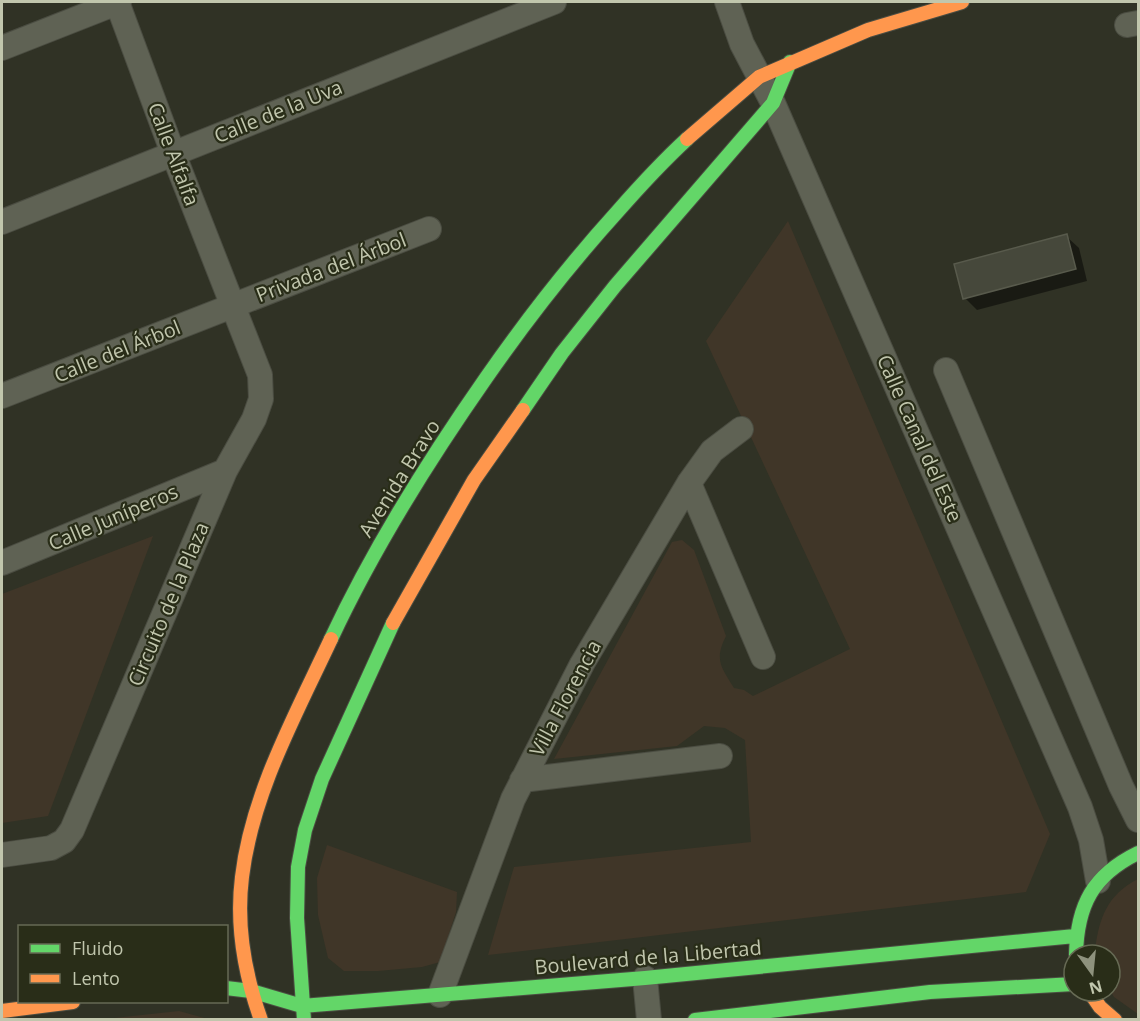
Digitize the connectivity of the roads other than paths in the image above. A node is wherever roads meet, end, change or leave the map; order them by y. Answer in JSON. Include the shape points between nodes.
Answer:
{"nodes":[{"id":1,"x":118,"y":2,"type":"edge"},
{"id":2,"x":554,"y":2,"type":"edge"},
{"id":3,"x":727,"y":2,"type":"edge"},
{"id":4,"x":962,"y":2,"type":"edge"},
{"id":5,"x":2,"y":48,"type":"edge"},
{"id":6,"x":790,"y":62,"type":"junction"},
{"id":7,"x":759,"y":77,"type":"junction"},
{"id":8,"x":773,"y":103,"type":"junction"},
{"id":9,"x":173,"y":153,"type":"junction"},
{"id":10,"x":2,"y":222,"type":"edge"},
{"id":11,"x":429,"y":230,"type":"dead end"},
{"id":12,"x":232,"y":305,"type":"junction"},
{"id":13,"x":524,"y":323,"type":"junction"},
{"id":14,"x":539,"y":335,"type":"dead end"},
{"id":15,"x":946,"y":370,"type":"dead end"},
{"id":16,"x":2,"y":396,"type":"edge"},
{"id":17,"x":741,"y":429,"type":"dead end"},
{"id":18,"x":225,"y":471,"type":"junction"},
{"id":19,"x":689,"y":483,"type":"junction"},
{"id":20,"x":2,"y":563,"type":"edge"},
{"id":21,"x":352,"y":594,"type":"junction"},
{"id":22,"x":370,"y":603,"type":"dead end"},
{"id":23,"x":763,"y":657,"type":"dead end"},
{"id":24,"x":720,"y":756,"type":"dead end"},
{"id":25,"x":522,"y":780,"type":"junction"},
{"id":26,"x":1138,"y":820,"type":"edge"},
{"id":27,"x":1138,"y":853,"type":"edge"},
{"id":28,"x":2,"y":855,"type":"edge"},
{"id":29,"x":1098,"y":881,"type":"junction"},
{"id":30,"x":1075,"y":936,"type":"junction"},
{"id":31,"x":1075,"y":943,"type":"edge"},
{"id":32,"x":645,"y":978,"type":"junction"},
{"id":33,"x":1062,"y":985,"type":"edge"},
{"id":34,"x":228,"y":988,"type":"edge"},
{"id":35,"x":251,"y":992,"type":"junction"},
{"id":36,"x":440,"y":995,"type":"junction"},
{"id":37,"x":65,"y":1003,"type":"edge"},
{"id":38,"x":1097,"y":1003,"type":"edge"},
{"id":39,"x":2,"y":1011,"type":"edge"},
{"id":40,"x":303,"y":1013,"type":"edge"},
{"id":41,"x":261,"y":1020,"type":"edge"},
{"id":42,"x":649,"y":1020,"type":"edge"},
{"id":43,"x":694,"y":1020,"type":"edge"},
{"id":44,"x":1115,"y":1020,"type":"edge"}],
"edges":[{"from":1,"to":5,"type":"street"},
{"from":1,"to":9,"type":"street","name":"Calle Alfalfa"},
{"from":2,"to":9,"type":"street","name":"Calle de la Uva"},
{"from":3,"to":7,"type":"street","name":"Calle Canal del Este"},
{"from":4,"to":6,"type":"main road","name":"Avenida Bravo","via":[[868,30]]},
{"from":6,"to":7,"type":"main road","name":"Avenida Bravo"},
{"from":6,"to":8,"type":"main road"},
{"from":7,"to":8,"type":"street","name":"Calle Canal del Este"},
{"from":7,"to":13,"type":"main road","name":"Avenida Bravo","via":[[664,160],[578,255]]},
{"from":8,"to":29,"type":"street","name":"Calle Canal del Este","via":[[1080,807]]},
{"from":8,"to":40,"type":"main road","via":[[558,350],[392,615],[322,779],[305,830],[298,867],[297,908]]},
{"from":9,"to":10,"type":"street","name":"Calle de la Uva"},
{"from":9,"to":12,"type":"street","name":"Calle Alfalfa"},
{"from":11,"to":12,"type":"street","name":"Privada del Árbol"},
{"from":12,"to":16,"type":"street","name":"Calle del Árbol"},
{"from":12,"to":18,"type":"street","name":"Circuito de la Plaza","via":[[260,375],[261,399]]},
{"from":13,"to":14,"type":"main road"},
{"from":13,"to":21,"type":"main road","name":"Avenida Bravo","via":[[434,453]]},
{"from":15,"to":26,"type":"street"},
{"from":17,"to":19,"type":"street","name":"Villa Florencia","via":[[712,451]]},
{"from":18,"to":20,"type":"street","name":"Calle Juníperos"},
{"from":18,"to":28,"type":"street","name":"Circuito de la Plaza","via":[[72,830],[64,841],[51,848]]},
{"from":19,"to":23,"type":"street"},
{"from":19,"to":25,"type":"street","name":"Villa Florencia","via":[[582,664]]},
{"from":21,"to":22,"type":"main road"},
{"from":21,"to":35,"type":"main road","name":"Avenida Bravo","via":[[274,760],[252,829],[242,877],[241,929]]},
{"from":24,"to":25,"type":"street"},
{"from":25,"to":36,"type":"street","name":"Villa Florencia"},
{"from":27,"to":29,"type":"main road","via":[[1115,865]]},
{"from":29,"to":30,"type":"main road","via":[[1079,916]]},
{"from":30,"to":31,"type":"main road"},
{"from":30,"to":32,"type":"main road","name":"Boulevard de la Libertad"},
{"from":32,"to":36,"type":"main road","name":"Boulevard de la Libertad"},
{"from":32,"to":42,"type":"street"},
{"from":33,"to":43,"type":"main road","via":[[930,992]]},
{"from":34,"to":35,"type":"main road","name":"Boulevard de la Libertad"},
{"from":35,"to":40,"type":"main road","name":"Boulevard de la Libertad"},
{"from":35,"to":41,"type":"main road","name":"Avenida Bravo"},
{"from":36,"to":40,"type":"main road","name":"Boulevard de la Libertad"},
{"from":37,"to":39,"type":"main road"},
{"from":38,"to":44,"type":"main road"}]}
